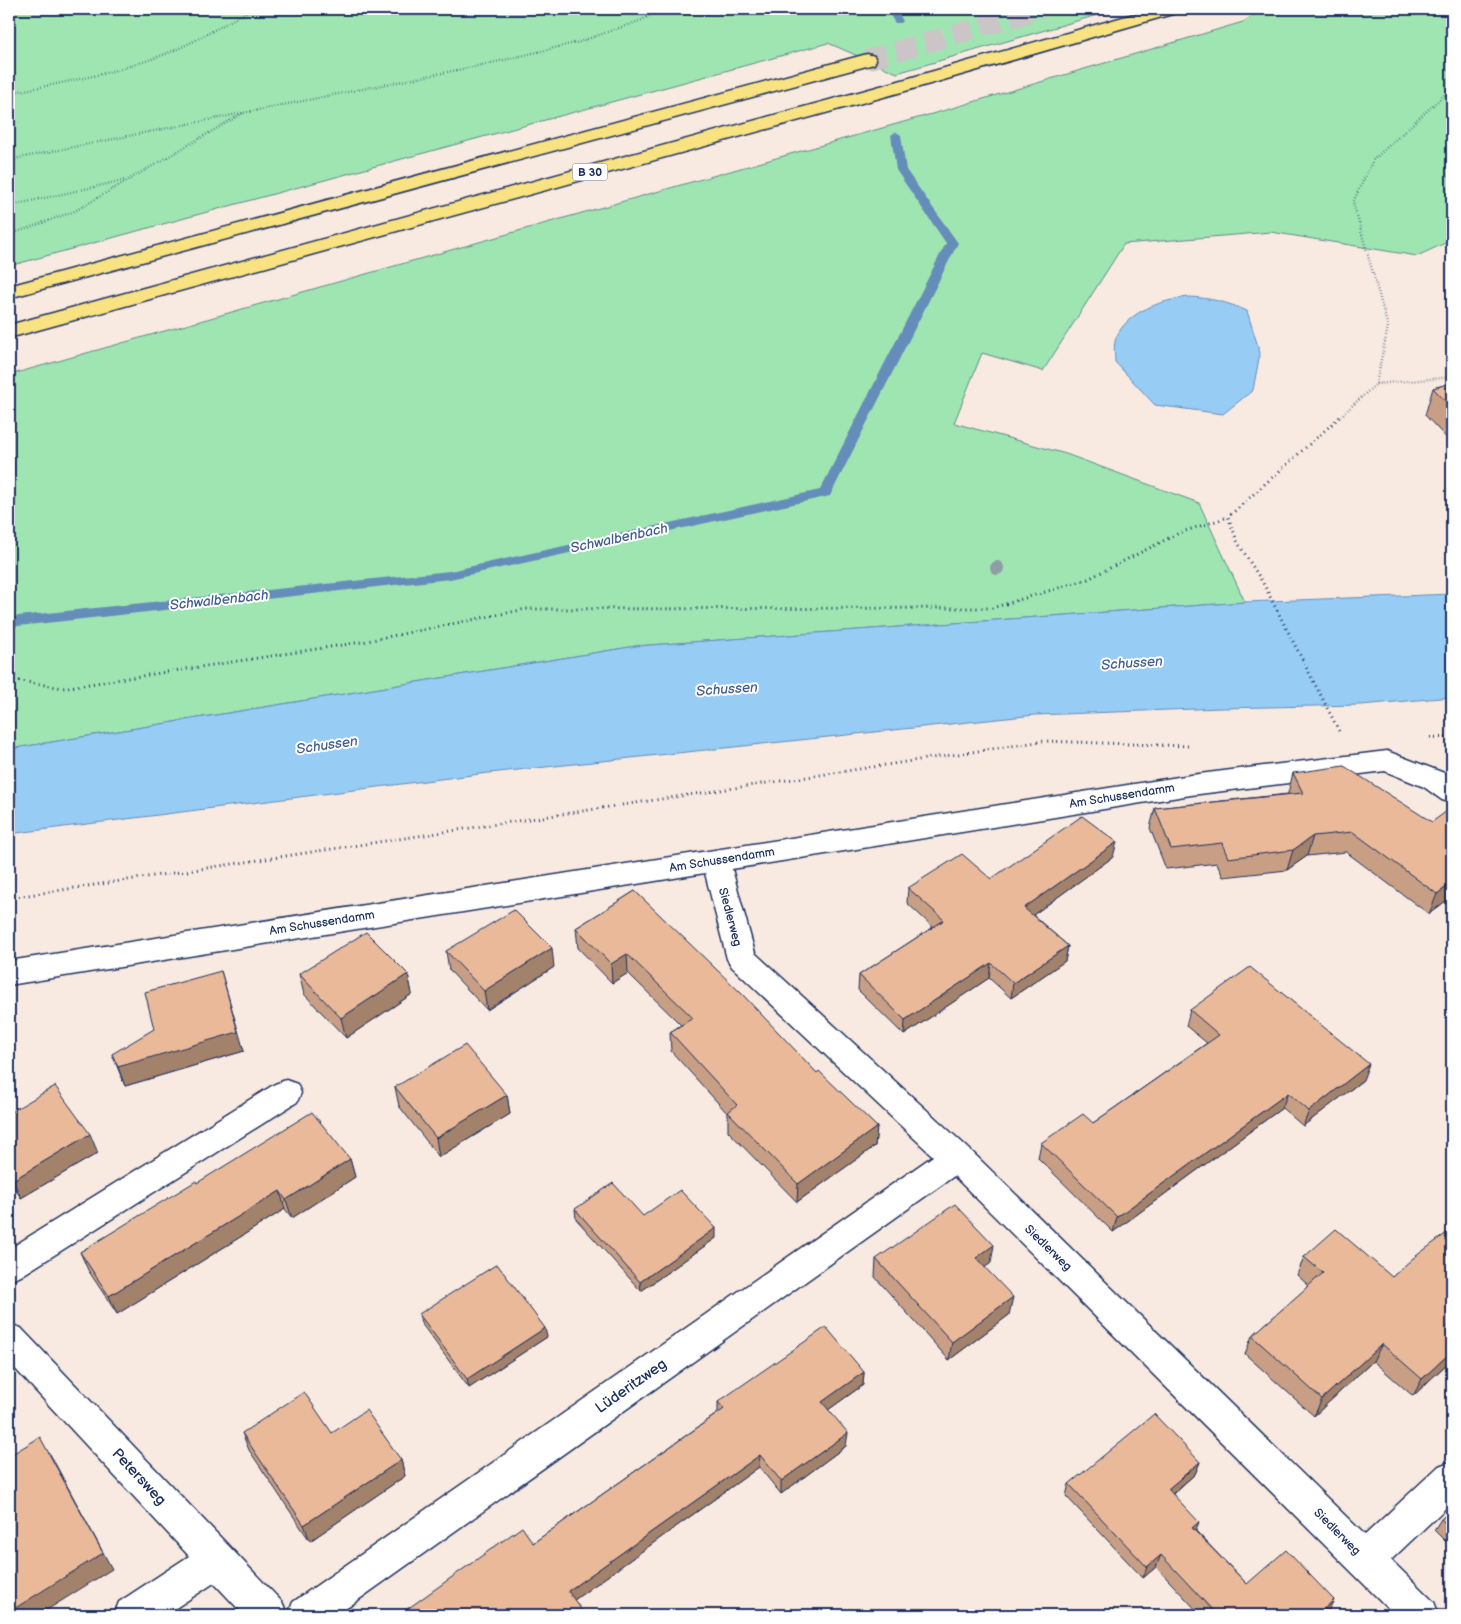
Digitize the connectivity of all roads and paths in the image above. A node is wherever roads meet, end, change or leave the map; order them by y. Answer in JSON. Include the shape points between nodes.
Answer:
{"nodes":[{"id":1,"x":252,"y":9,"type":"edge"},
{"id":2,"x":660,"y":9,"type":"edge"},
{"id":3,"x":1170,"y":9,"type":"edge"},
{"id":4,"x":867,"y":60,"type":"tunnel mouth"},
{"id":5,"x":1452,"y":88,"type":"edge"},
{"id":6,"x":9,"y":93,"type":"edge"},
{"id":7,"x":248,"y":111,"type":"junction"},
{"id":8,"x":9,"y":160,"type":"edge"},
{"id":9,"x":130,"y":178,"type":"junction"},
{"id":10,"x":9,"y":206,"type":"edge"},
{"id":11,"x":9,"y":234,"type":"edge"},
{"id":12,"x":9,"y":292,"type":"edge"},
{"id":13,"x":9,"y":332,"type":"edge"},
{"id":14,"x":1452,"y":377,"type":"edge"},
{"id":15,"x":1376,"y":384,"type":"junction"},
{"id":16,"x":1228,"y":517,"type":"junction"},
{"id":17,"x":9,"y":679,"type":"edge"},
{"id":18,"x":1342,"y":736,"type":"dead end"},
{"id":19,"x":1191,"y":746,"type":"dead end"},
{"id":20,"x":1443,"y":786,"type":"edge"},
{"id":21,"x":716,"y":861,"type":"junction"},
{"id":22,"x":9,"y":898,"type":"edge"},
{"id":23,"x":9,"y":973,"type":"edge"},
{"id":24,"x":286,"y":1093,"type":"dead end"},
{"id":25,"x":956,"y":1158,"type":"junction"},
{"id":26,"x":9,"y":1266,"type":"edge"},
{"id":27,"x":9,"y":1339,"type":"edge"},
{"id":28,"x":1452,"y":1478,"type":"edge"},
{"id":29,"x":216,"y":1560,"type":"junction"},
{"id":30,"x":1365,"y":1560,"type":"junction"},
{"id":31,"x":132,"y":1615,"type":"edge"},
{"id":32,"x":269,"y":1615,"type":"edge"},
{"id":33,"x":306,"y":1615,"type":"edge"},
{"id":34,"x":1421,"y":1615,"type":"edge"}],
"edges":[{"from":1,"to":6,"type":"path","via":[[189,44],[138,63]]},
{"from":2,"to":7,"type":"path","via":[[642,20],[579,42],[487,64]]},
{"from":3,"to":13,"type":"highway","number":"B 30"},
{"from":4,"to":12,"type":"highway"},
{"from":5,"to":15,"type":"path","via":[[1373,160],[1352,202],[1388,327]]},
{"from":7,"to":8,"type":"path"},
{"from":7,"to":9,"type":"path"},
{"from":9,"to":10,"type":"path"},
{"from":9,"to":11,"type":"path","via":[[74,210]]},
{"from":14,"to":15,"type":"path"},
{"from":15,"to":16,"type":"path"},
{"from":16,"to":17,"type":"path","via":[[1179,533],[1088,578],[992,608],[526,608],[362,642],[63,688]]},
{"from":16,"to":18,"type":"path","via":[[1238,543],[1263,583]]},
{"from":19,"to":22,"type":"path","via":[[1044,741]]},
{"from":20,"to":21,"type":"street","name":"Am Schussendamm","via":[[1386,761],[1191,785]]},
{"from":21,"to":23,"type":"street","name":"Am Schussendamm"},
{"from":21,"to":25,"type":"street","name":"Siedlerweg","via":[[742,959]]},
{"from":24,"to":26,"type":"street"},
{"from":25,"to":30,"type":"street","name":"Siedlerweg"},
{"from":25,"to":33,"type":"street","name":"Lüderitzweg"},
{"from":27,"to":29,"type":"street","name":"Petersweg"},
{"from":28,"to":30,"type":"street"},
{"from":29,"to":31,"type":"street"},
{"from":29,"to":32,"type":"street","name":"Petersweg"},
{"from":30,"to":34,"type":"street","name":"Siedlerweg"}]}
